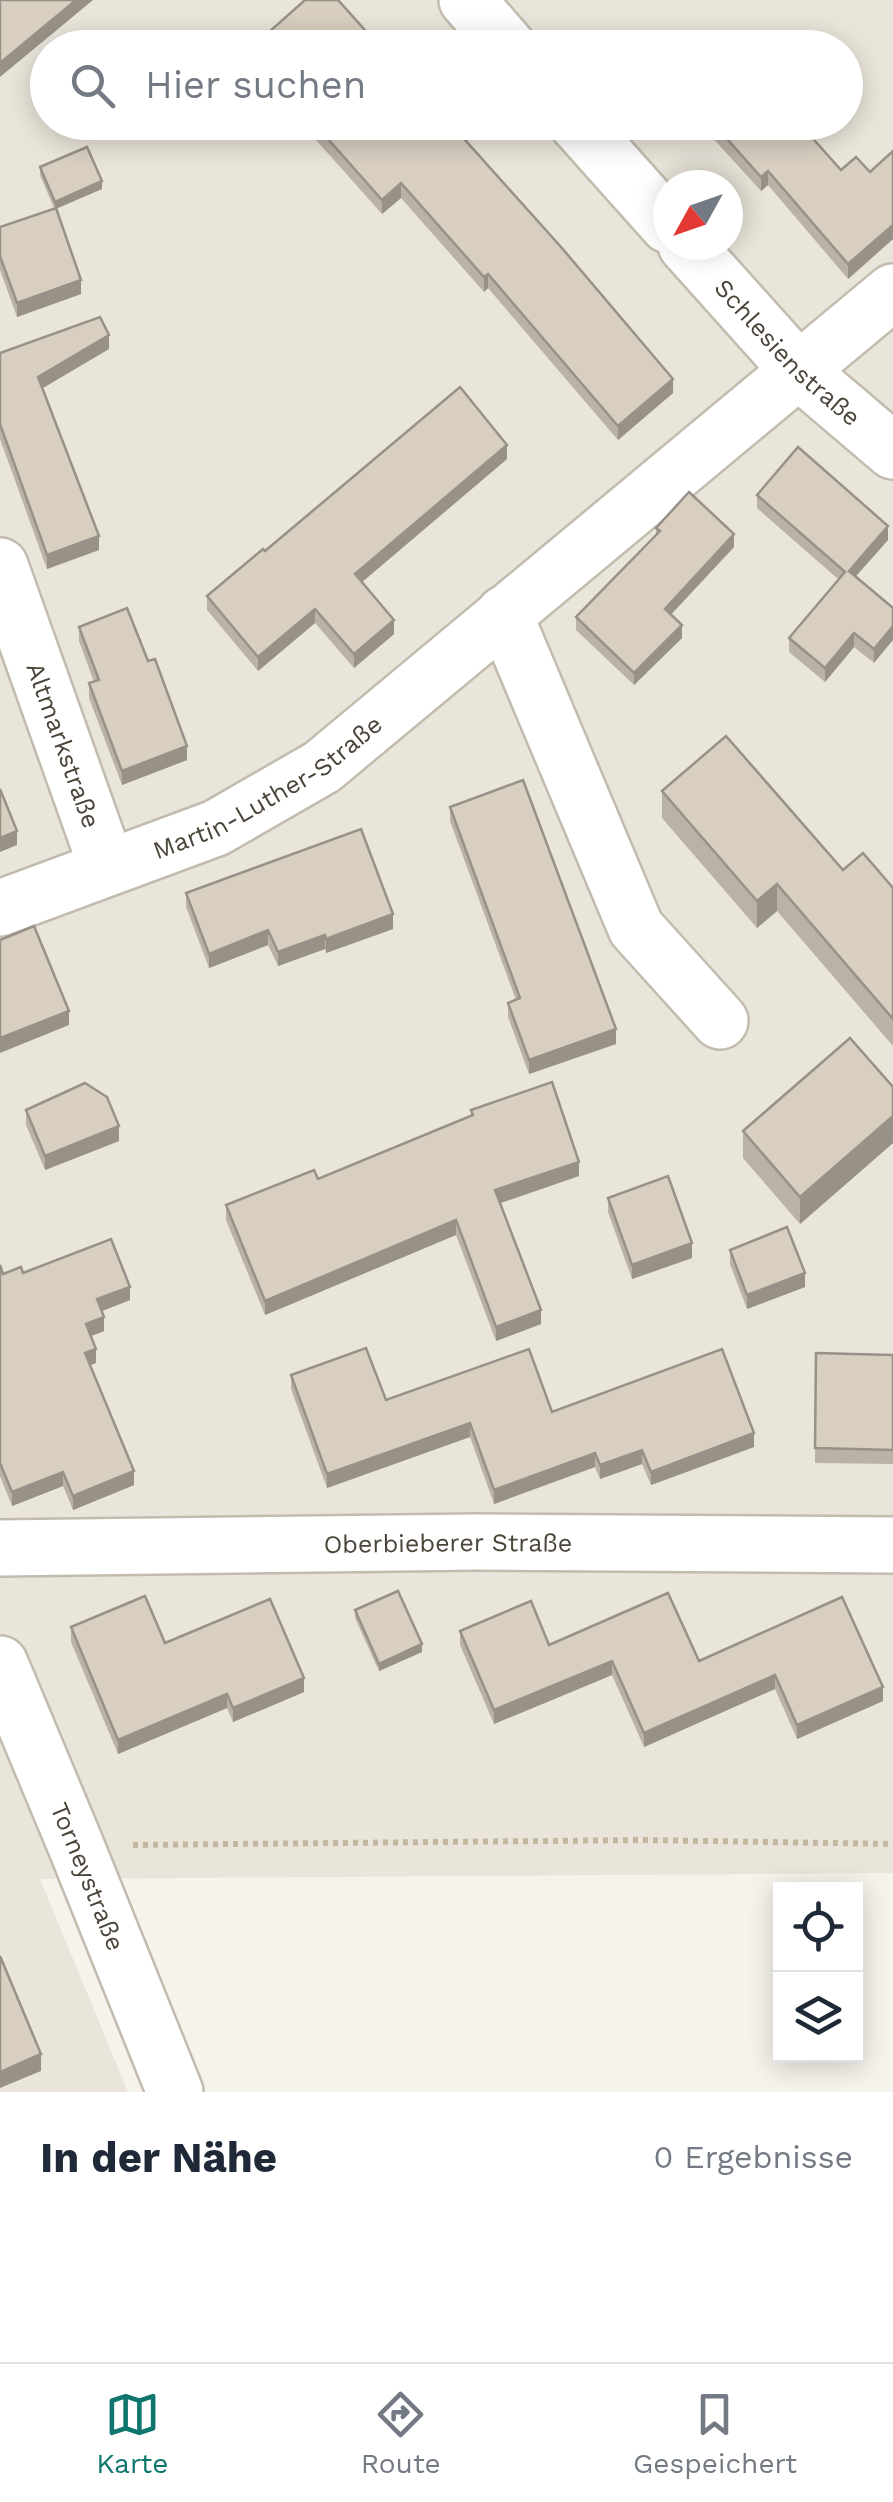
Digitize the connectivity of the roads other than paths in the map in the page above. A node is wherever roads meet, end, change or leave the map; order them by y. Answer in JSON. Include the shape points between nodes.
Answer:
{"nodes":[{"id":1,"x":466,"y":0,"type":"edge"},
{"id":2,"x":493,"y":30,"type":"edge"},
{"id":3,"x":592,"y":140,"type":"edge"},
{"id":4,"x":653,"y":207,"type":"edge"},
{"id":5,"x":700,"y":260,"type":"edge"},
{"id":6,"x":893,"y":292,"type":"edge"},
{"id":7,"x":799,"y":370,"type":"junction"},
{"id":8,"x":893,"y":451,"type":"edge"},
{"id":9,"x":0,"y":566,"type":"edge"},
{"id":10,"x":504,"y":614,"type":"junction"},
{"id":11,"x":107,"y":868,"type":"junction"},
{"id":12,"x":0,"y":908,"type":"edge"},
{"id":13,"x":720,"y":1021,"type":"dead end"},
{"id":14,"x":893,"y":1545,"type":"edge"},
{"id":15,"x":0,"y":1548,"type":"edge"},
{"id":16,"x":0,"y":1664,"type":"edge"},
{"id":17,"x":175,"y":2092,"type":"edge"}],
"edges":[{"from":1,"to":2,"type":"street"},
{"from":3,"to":4,"type":"street"},
{"from":5,"to":7,"type":"street","name":"Schlesienstraße"},
{"from":6,"to":7,"type":"street","name":"Martin-Luther-Straße"},
{"from":7,"to":8,"type":"street","name":"Schlesienstraße"},
{"from":7,"to":10,"type":"street","name":"Martin-Luther-Straße"},
{"from":9,"to":11,"type":"street","name":"Altmarkstraße"},
{"from":10,"to":11,"type":"street","name":"Martin-Luther-Straße","via":[[322,768],[216,828]]},
{"from":10,"to":13,"type":"street","via":[[636,928]]},
{"from":11,"to":12,"type":"street","name":"Martin-Luther-Straße"},
{"from":14,"to":15,"type":"street","name":"Oberbieberer Straße"},
{"from":16,"to":17,"type":"street","name":"Torneystraße"}]}
